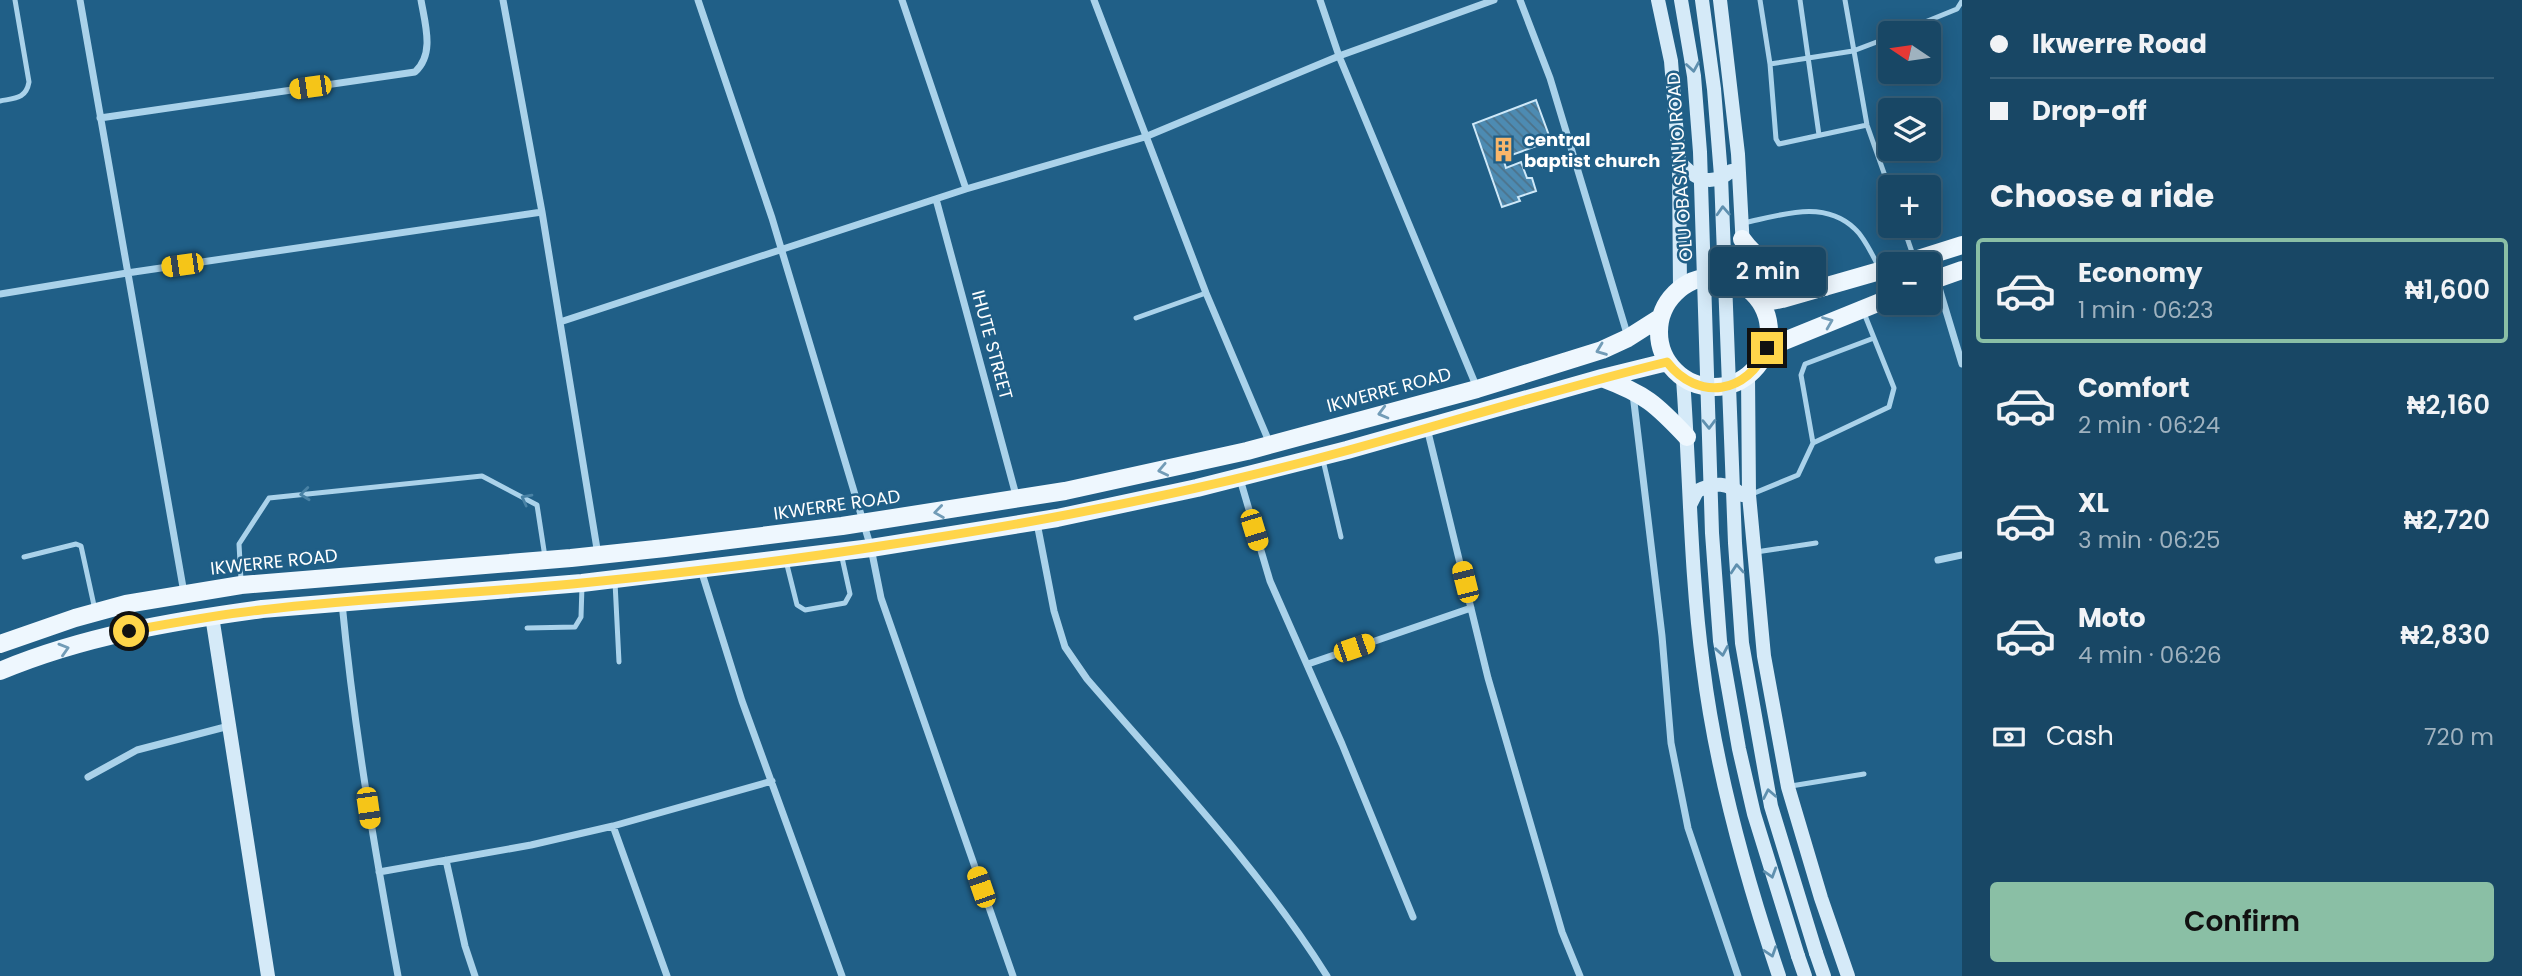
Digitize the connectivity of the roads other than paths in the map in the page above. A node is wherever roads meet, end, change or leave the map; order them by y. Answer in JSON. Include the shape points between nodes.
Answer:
{"nodes":[{"id":1,"x":15,"y":0,"type":"edge"},
{"id":2,"x":80,"y":0,"type":"edge"},
{"id":3,"x":421,"y":0,"type":"edge"},
{"id":4,"x":503,"y":0,"type":"edge"},
{"id":5,"x":698,"y":0,"type":"edge"},
{"id":6,"x":902,"y":0,"type":"edge"},
{"id":7,"x":1094,"y":0,"type":"edge"},
{"id":8,"x":1320,"y":0,"type":"edge"},
{"id":9,"x":1494,"y":0,"type":"edge"},
{"id":10,"x":1520,"y":0,"type":"edge"},
{"id":11,"x":1658,"y":0,"type":"edge"},
{"id":12,"x":1681,"y":0,"type":"edge"},
{"id":13,"x":1702,"y":0,"type":"edge"},
{"id":14,"x":1720,"y":0,"type":"edge"},
{"id":15,"x":1760,"y":0,"type":"edge"},
{"id":16,"x":1800,"y":0,"type":"edge"},
{"id":17,"x":1844,"y":0,"type":"edge"},
{"id":18,"x":1962,"y":1,"type":"edge"},
{"id":19,"x":1928,"y":21,"type":"edge"},
{"id":20,"x":1878,"y":42,"type":"edge"},
{"id":21,"x":1853,"y":51,"type":"junction"},
{"id":22,"x":1339,"y":56,"type":"junction"},
{"id":23,"x":1809,"y":58,"type":"junction"},
{"id":24,"x":1770,"y":64,"type":"junction"},
{"id":25,"x":0,"y":101,"type":"edge"},
{"id":26,"x":100,"y":118,"type":"junction"},
{"id":27,"x":1867,"y":125,"type":"junction"},
{"id":28,"x":1819,"y":135,"type":"junction"},
{"id":29,"x":1145,"y":137,"type":"junction"},
{"id":30,"x":1738,"y":154,"type":"junction"},
{"id":31,"x":1679,"y":160,"type":"junction"},
{"id":32,"x":1885,"y":175,"type":"edge"},
{"id":33,"x":966,"y":189,"type":"junction"},
{"id":34,"x":936,"y":199,"type":"junction"},
{"id":35,"x":542,"y":212,"type":"junction"},
{"id":36,"x":1742,"y":231,"type":"junction"},
{"id":37,"x":1962,"y":245,"type":"edge"},
{"id":38,"x":782,"y":250,"type":"junction"},
{"id":39,"x":1940,"y":252,"type":"edge"},
{"id":40,"x":1878,"y":259,"type":"edge"},
{"id":41,"x":1962,"y":270,"type":"edge"},
{"id":42,"x":1878,"y":271,"type":"edge"},
{"id":43,"x":127,"y":273,"type":"junction"},
{"id":44,"x":1941,"y":277,"type":"edge"},
{"id":45,"x":1745,"y":286,"type":"junction"},
{"id":46,"x":1825,"y":287,"type":"junction"},
{"id":47,"x":1680,"y":289,"type":"junction"},
{"id":48,"x":1206,"y":293,"type":"junction"},
{"id":49,"x":0,"y":294,"type":"edge"},
{"id":50,"x":1761,"y":303,"type":"junction"},
{"id":51,"x":1878,"y":303,"type":"edge"},
{"id":52,"x":1941,"y":303,"type":"edge"},
{"id":53,"x":1862,"y":309,"type":"junction"},
{"id":54,"x":1661,"y":317,"type":"junction"},
{"id":55,"x":1136,"y":318,"type":"dead end"},
{"id":56,"x":561,"y":321,"type":"junction"},
{"id":57,"x":1628,"y":338,"type":"junction"},
{"id":58,"x":1874,"y":338,"type":"junction"},
{"id":59,"x":1767,"y":348,"type":"junction"},
{"id":60,"x":1667,"y":362,"type":"junction"},
{"id":61,"x":1962,"y":364,"type":"edge"},
{"id":62,"x":1748,"y":376,"type":"junction"},
{"id":63,"x":1602,"y":378,"type":"junction"},
{"id":64,"x":1683,"y":379,"type":"junction"},
{"id":65,"x":1477,"y":388,"type":"junction"},
{"id":66,"x":1632,"y":389,"type":"junction"},
{"id":67,"x":1427,"y":427,"type":"junction"},
{"id":68,"x":1687,"y":437,"type":"junction"},
{"id":69,"x":1813,"y":443,"type":"junction"},
{"id":70,"x":1270,"y":444,"type":"junction"},
{"id":71,"x":1322,"y":457,"type":"junction"},
{"id":72,"x":1239,"y":477,"type":"junction"},
{"id":73,"x":1017,"y":499,"type":"junction"},
{"id":74,"x":1749,"y":500,"type":"junction"},
{"id":75,"x":1690,"y":505,"type":"junction"},
{"id":76,"x":1037,"y":521,"type":"junction"},
{"id":77,"x":863,"y":523,"type":"junction"},
{"id":78,"x":1341,"y":537,"type":"dead end"},
{"id":79,"x":1816,"y":542,"type":"dead end"},
{"id":80,"x":871,"y":548,"type":"junction"},
{"id":81,"x":841,"y":551,"type":"junction"},
{"id":82,"x":1752,"y":553,"type":"junction"},
{"id":83,"x":598,"y":555,"type":"junction"},
{"id":84,"x":1962,"y":555,"type":"edge"},
{"id":85,"x":24,"y":557,"type":"dead end"},
{"id":86,"x":785,"y":558,"type":"junction"},
{"id":87,"x":545,"y":560,"type":"junction"},
{"id":88,"x":1938,"y":560,"type":"dead end"},
{"id":89,"x":700,"y":569,"type":"junction"},
{"id":90,"x":615,"y":579,"type":"junction"},
{"id":91,"x":582,"y":583,"type":"junction"},
{"id":92,"x":241,"y":585,"type":"junction"},
{"id":93,"x":184,"y":594,"type":"junction"},
{"id":94,"x":342,"y":602,"type":"junction"},
{"id":95,"x":1471,"y":608,"type":"junction"},
{"id":96,"x":95,"y":613,"type":"junction"},
{"id":97,"x":212,"y":616,"type":"junction"},
{"id":98,"x":527,"y":628,"type":"dead end"},
{"id":99,"x":0,"y":644,"type":"edge"},
{"id":100,"x":619,"y":662,"type":"dead end"},
{"id":101,"x":1308,"y":664,"type":"junction"},
{"id":102,"x":0,"y":671,"type":"edge"},
{"id":103,"x":229,"y":726,"type":"junction"},
{"id":104,"x":1864,"y":774,"type":"dead end"},
{"id":105,"x":88,"y":777,"type":"dead end"},
{"id":106,"x":772,"y":781,"type":"junction"},
{"id":107,"x":1788,"y":787,"type":"junction"},
{"id":108,"x":613,"y":826,"type":"junction"},
{"id":109,"x":446,"y":860,"type":"junction"},
{"id":110,"x":379,"y":872,"type":"junction"},
{"id":111,"x":1413,"y":918,"type":"dead end"},
{"id":112,"x":268,"y":976,"type":"edge"},
{"id":113,"x":398,"y":976,"type":"edge"},
{"id":114,"x":475,"y":976,"type":"edge"},
{"id":115,"x":667,"y":976,"type":"edge"},
{"id":116,"x":842,"y":976,"type":"edge"},
{"id":117,"x":1013,"y":976,"type":"edge"},
{"id":118,"x":1327,"y":976,"type":"edge"},
{"id":119,"x":1580,"y":976,"type":"edge"},
{"id":120,"x":1738,"y":976,"type":"edge"},
{"id":121,"x":1779,"y":976,"type":"edge"},
{"id":122,"x":1805,"y":976,"type":"edge"},
{"id":123,"x":1824,"y":976,"type":"edge"},
{"id":124,"x":1848,"y":976,"type":"edge"}],
"edges":[{"from":1,"to":25,"type":"lane","via":[[29,82],[21,97]]},
{"from":2,"to":26,"type":"street"},
{"from":3,"to":26,"type":"street","via":[[428,47],[415,72]]},
{"from":4,"to":35,"type":"street"},
{"from":5,"to":38,"type":"street"},
{"from":6,"to":33,"type":"street"},
{"from":7,"to":29,"type":"street"},
{"from":8,"to":22,"type":"street"},
{"from":9,"to":22,"type":"street"},
{"from":10,"to":57,"type":"street","via":[[1550,78]]},
{"from":11,"to":31,"type":"street","via":[[1671,61]]},
{"from":12,"to":122,"type":"street","name":"OLU OBASANJO ROAD","one_way":true,"bridge":true,"via":[[1699,140],[1720,641],[1754,814]]},
{"from":123,"to":13,"type":"street","one_way":true,"bridge":true,"via":[[1771,806],[1742,643],[1714,89]]},
{"from":14,"to":30,"type":"street"},
{"from":15,"to":24,"type":"lane"},
{"from":16,"to":23,"type":"lane"},
{"from":17,"to":21,"type":"lane"},
{"from":18,"to":19,"type":"lane","via":[[1957,9]]},
{"from":20,"to":21,"type":"lane"},
{"from":21,"to":23,"type":"lane"},
{"from":21,"to":27,"type":"lane"},
{"from":22,"to":29,"type":"street"},
{"from":22,"to":65,"type":"street"},
{"from":23,"to":24,"type":"lane"},
{"from":23,"to":28,"type":"lane"},
{"from":24,"to":28,"type":"lane","via":[[1779,144]]},
{"from":26,"to":43,"type":"street"},
{"from":27,"to":28,"type":"lane"},
{"from":27,"to":32,"type":"lane"},
{"from":29,"to":33,"type":"street"},
{"from":29,"to":48,"type":"street"},
{"from":30,"to":31,"type":"street","via":[[1730,173],[1717,180],[1691,175]]},
{"from":30,"to":36,"type":"street"},
{"from":31,"to":47,"type":"street"},
{"from":33,"to":34,"type":"street"},
{"from":34,"to":38,"type":"street"},
{"from":34,"to":73,"type":"street","name":"IHUTE STREET"},
{"from":35,"to":43,"type":"street"},
{"from":35,"to":56,"type":"street"},
{"from":36,"to":40,"type":"lane","via":[[1804,211],[1837,215],[1857,230]]},
{"from":36,"to":45,"type":"street"},
{"from":36,"to":46,"type":"main road","via":[[1752,252],[1771,267]]},
{"from":37,"to":39,"type":"main road"},
{"from":38,"to":56,"type":"street"},
{"from":38,"to":77,"type":"street"},
{"from":41,"to":44,"type":"main road"},
{"from":42,"to":46,"type":"main road"},
{"from":43,"to":49,"type":"street"},
{"from":43,"to":93,"type":"street"},
{"from":45,"to":47,"type":"main road","via":[[1712,277]]},
{"from":45,"to":50,"type":"main road"},
{"from":46,"to":50,"type":"main road"},
{"from":47,"to":54,"type":"main road"},
{"from":48,"to":55,"type":"lane"},
{"from":48,"to":70,"type":"street"},
{"from":50,"to":59,"type":"main road","via":[[1769,324]]},
{"from":51,"to":53,"type":"main road"},
{"from":52,"to":61,"type":"street"},
{"from":53,"to":58,"type":"lane"},
{"from":59,"to":53,"type":"main road","one_way":true},
{"from":54,"to":57,"type":"main road","name":"IKWERRE ROAD"},
{"from":54,"to":60,"type":"main road","via":[[1659,340]]},
{"from":56,"to":83,"type":"street"},
{"from":57,"to":65,"type":"main road","name":"IKWERRE ROAD","one_way":true},
{"from":58,"to":69,"type":"lane","via":[[1805,364],[1801,375]]},
{"from":58,"to":69,"type":"lane","via":[[1894,388],[1889,407]]},
{"from":59,"to":62,"type":"main road"},
{"from":60,"to":63,"type":"main road"},
{"from":60,"to":64,"type":"main road"},
{"from":62,"to":64,"type":"main road","via":[[1716,388]]},
{"from":62,"to":74,"type":"street"},
{"from":63,"to":66,"type":"main road"},
{"from":63,"to":67,"type":"main road"},
{"from":64,"to":68,"type":"street"},
{"from":65,"to":70,"type":"main road","name":"IKWERRE ROAD","one_way":true},
{"from":66,"to":68,"type":"main road","via":[[1654,402]]},
{"from":66,"to":120,"type":"street","via":[[1671,743],[1688,828]]},
{"from":67,"to":71,"type":"main road"},
{"from":67,"to":95,"type":"street"},
{"from":68,"to":75,"type":"street"},
{"from":69,"to":74,"type":"lane","via":[[1798,475]]},
{"from":70,"to":73,"type":"main road","name":"IKWERRE ROAD","one_way":true},
{"from":71,"to":72,"type":"main road"},
{"from":71,"to":78,"type":"lane"},
{"from":72,"to":76,"type":"main road"},
{"from":72,"to":101,"type":"street","via":[[1270,581]]},
{"from":73,"to":77,"type":"main road","name":"IKWERRE ROAD","one_way":true},
{"from":74,"to":75,"type":"street","via":[[1719,483],[1698,491]]},
{"from":74,"to":82,"type":"street"},
{"from":75,"to":121,"type":"street","one_way":true,"via":[[1703,667],[1730,814]]},
{"from":76,"to":80,"type":"main road"},
{"from":76,"to":118,"type":"street","via":[[1065,647],[1087,679],[1264,885]]},
{"from":77,"to":80,"type":"street"},
{"from":77,"to":83,"type":"main road","name":"IKWERRE ROAD"},
{"from":79,"to":82,"type":"lane"},
{"from":80,"to":81,"type":"main road"},
{"from":80,"to":117,"type":"street","via":[[881,598]]},
{"from":81,"to":86,"type":"main road"},
{"from":81,"to":86,"type":"lane","via":[[849,600],[805,610],[797,605]]},
{"from":82,"to":107,"type":"street","via":[[1764,656]]},
{"from":83,"to":87,"type":"main road","name":"IKWERRE ROAD"},
{"from":84,"to":88,"type":"street"},
{"from":85,"to":96,"type":"lane","via":[[81,546]]},
{"from":86,"to":89,"type":"main road"},
{"from":87,"to":92,"type":"main road","name":"IKWERRE ROAD"},
{"from":87,"to":92,"type":"lane","one_way":true,"via":[[537,505],[482,476],[269,498],[239,544]]},
{"from":89,"to":90,"type":"main road"},
{"from":89,"to":106,"type":"street"},
{"from":90,"to":91,"type":"main road"},
{"from":90,"to":100,"type":"lane"},
{"from":91,"to":94,"type":"main road"},
{"from":91,"to":98,"type":"lane","via":[[581,617],[575,626]]},
{"from":92,"to":93,"type":"main road","name":"IKWERRE ROAD"},
{"from":93,"to":96,"type":"main road","name":"IKWERRE ROAD"},
{"from":94,"to":97,"type":"main road"},
{"from":94,"to":110,"type":"street","via":[[350,690]]},
{"from":95,"to":101,"type":"street"},
{"from":95,"to":119,"type":"street","via":[[1562,932]]},
{"from":96,"to":99,"type":"main road","name":"IKWERRE ROAD"},
{"from":102,"to":97,"type":"main road","one_way":true,"via":[[129,631]]},
{"from":97,"to":103,"type":"street"},
{"from":101,"to":111,"type":"street"},
{"from":103,"to":105,"type":"street","via":[[137,750]]},
{"from":103,"to":112,"type":"street"},
{"from":104,"to":107,"type":"lane"},
{"from":106,"to":108,"type":"street"},
{"from":106,"to":116,"type":"street"},
{"from":107,"to":124,"type":"street"},
{"from":108,"to":109,"type":"street"},
{"from":108,"to":115,"type":"street"},
{"from":109,"to":110,"type":"street"},
{"from":109,"to":114,"type":"street"},
{"from":110,"to":113,"type":"street"}]}
